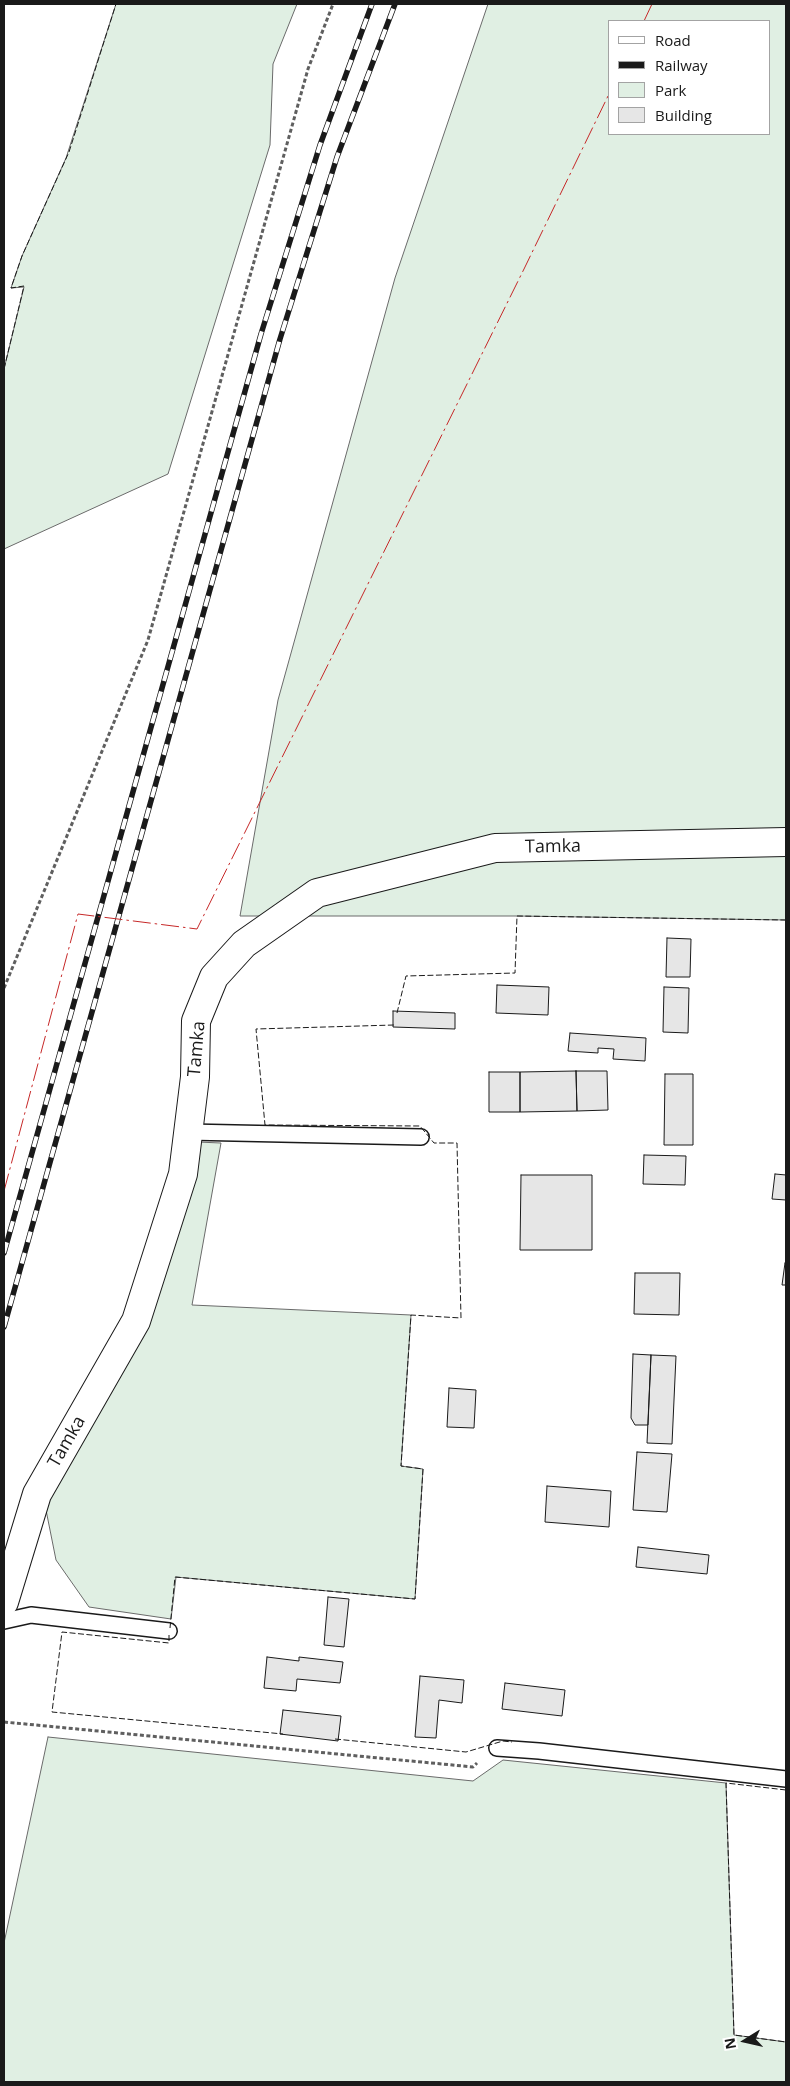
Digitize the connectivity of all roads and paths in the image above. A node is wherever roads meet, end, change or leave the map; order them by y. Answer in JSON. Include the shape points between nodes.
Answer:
{"nodes":[{"id":1,"x":333,"y":4,"type":"edge"},
{"id":2,"x":786,"y":842,"type":"edge"},
{"id":3,"x":4,"y":988,"type":"edge"},
{"id":4,"x":188,"y":1132,"type":"junction"},
{"id":5,"x":421,"y":1137,"type":"dead end"},
{"id":6,"x":4,"y":1602,"type":"edge"},
{"id":7,"x":4,"y":1621,"type":"edge"},
{"id":8,"x":170,"y":1631,"type":"dead end"},
{"id":9,"x":4,"y":1722,"type":"edge"},
{"id":10,"x":497,"y":1748,"type":"joint"},
{"id":11,"x":786,"y":1779,"type":"edge"}],
"edges":[{"from":1,"to":3,"type":"path","via":[[308,69],[148,640]]},
{"from":2,"to":4,"type":"street","name":"Tamka","via":[[495,848],[317,893],[244,944],[214,977],[196,1021],[195,1077]]},
{"from":4,"to":5,"type":"lane"},
{"from":4,"to":6,"type":"street","name":"Tamka","via":[[183,1174],[136,1321],[37,1494]]},
{"from":7,"to":8,"type":"lane","via":[[30,1615]]},
{"from":9,"to":10,"type":"path","via":[[473,1767]]},
{"from":10,"to":11,"type":"lane"}]}
